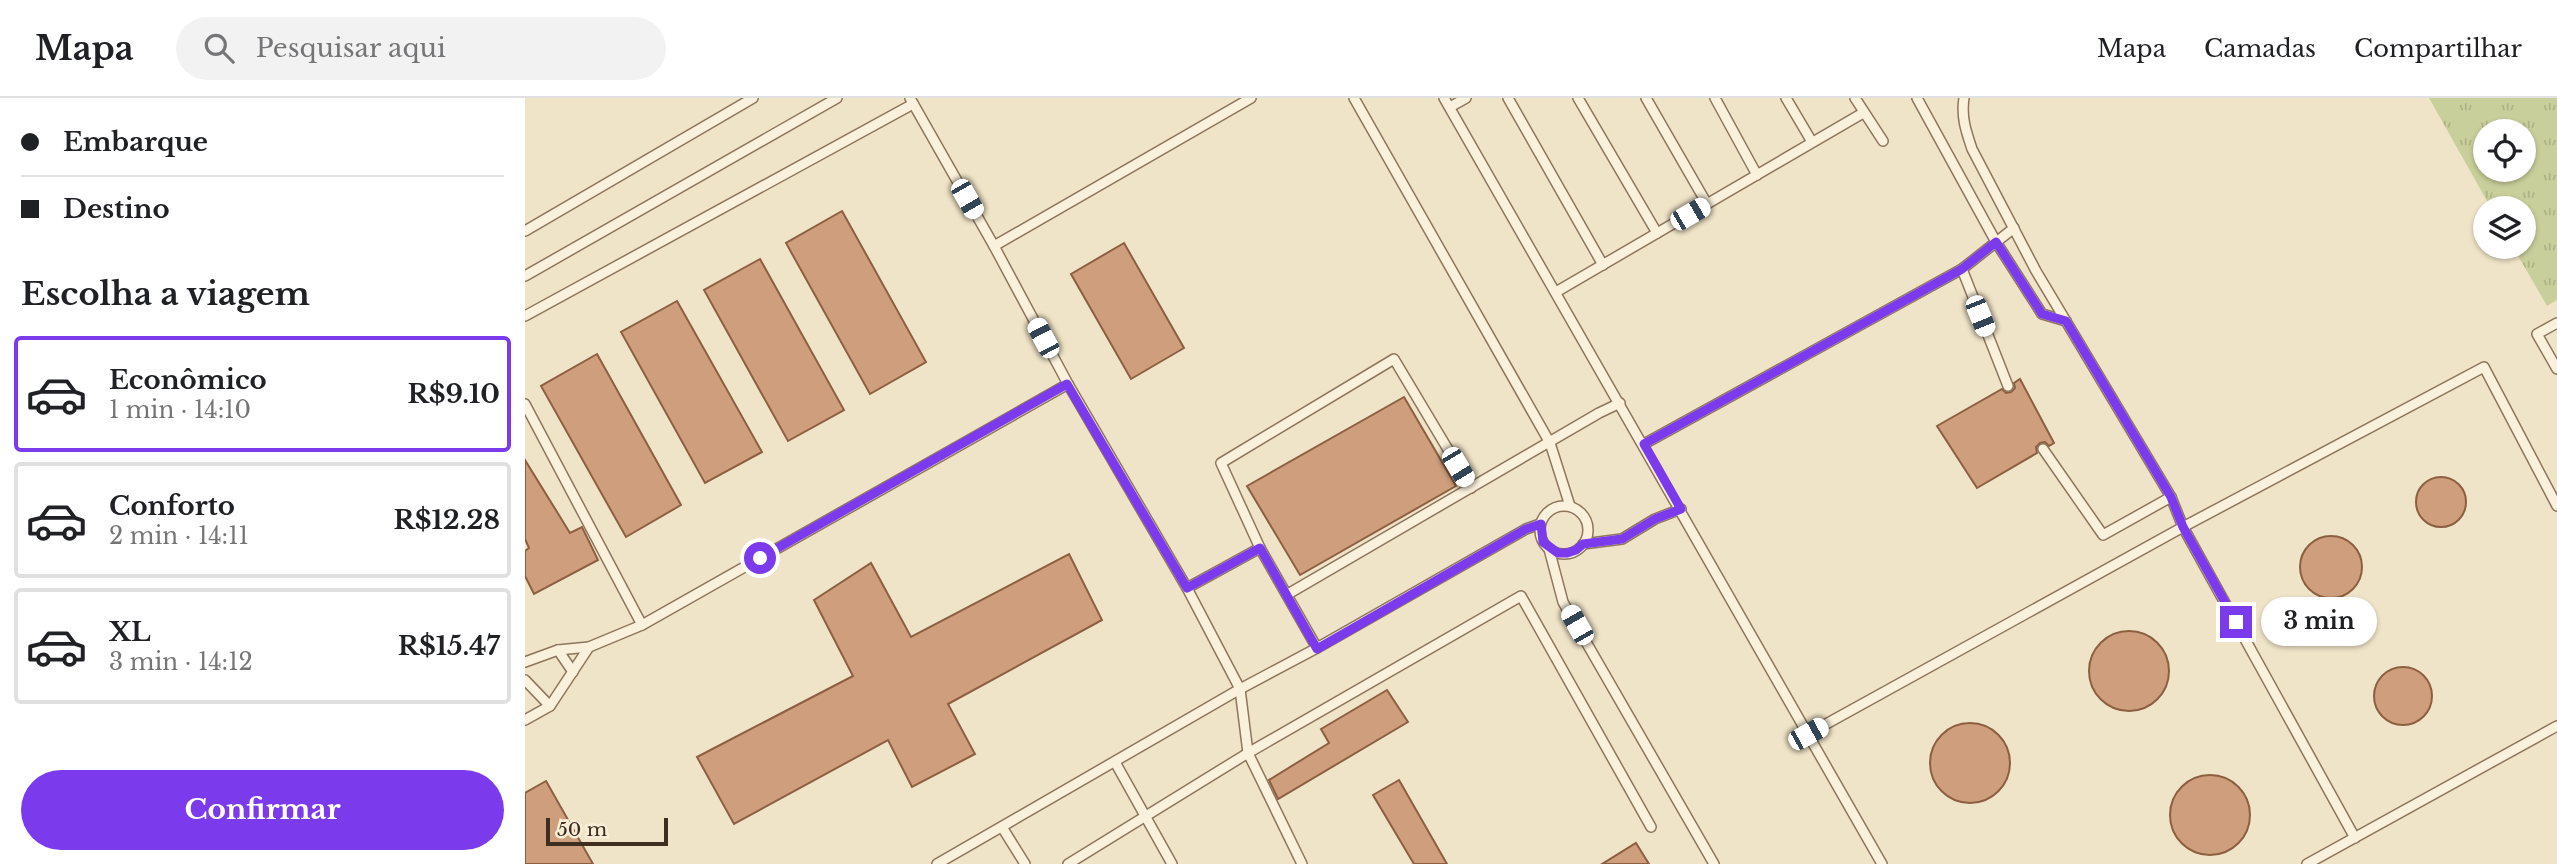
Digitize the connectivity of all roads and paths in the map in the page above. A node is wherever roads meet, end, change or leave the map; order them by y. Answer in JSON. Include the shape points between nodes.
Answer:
{"nodes":[{"id":1,"x":753,"y":98,"type":"edge"},
{"id":2,"x":837,"y":98,"type":"edge"},
{"id":3,"x":1251,"y":98,"type":"edge"},
{"id":4,"x":1354,"y":98,"type":"edge"},
{"id":5,"x":1444,"y":98,"type":"edge"},
{"id":6,"x":1466,"y":98,"type":"edge"},
{"id":7,"x":1508,"y":98,"type":"edge"},
{"id":8,"x":1578,"y":98,"type":"edge"},
{"id":9,"x":1646,"y":98,"type":"edge"},
{"id":10,"x":1715,"y":98,"type":"edge"},
{"id":11,"x":1786,"y":98,"type":"edge"},
{"id":12,"x":1855,"y":98,"type":"edge"},
{"id":13,"x":1917,"y":98,"type":"edge"},
{"id":14,"x":1964,"y":98,"type":"edge"},
{"id":15,"x":911,"y":101,"type":"edge"},
{"id":16,"x":1450,"y":107,"type":"junction"},
{"id":17,"x":1863,"y":113,"type":"junction"},
{"id":18,"x":1883,"y":141,"type":"dead end"},
{"id":19,"x":1812,"y":142,"type":"junction"},
{"id":20,"x":1757,"y":175,"type":"junction"},
{"id":21,"x":1707,"y":204,"type":"junction"},
{"id":22,"x":2014,"y":228,"type":"junction"},
{"id":23,"x":525,"y":231,"type":"edge"},
{"id":24,"x":1657,"y":233,"type":"junction"},
{"id":25,"x":1996,"y":242,"type":"junction"},
{"id":26,"x":994,"y":246,"type":"junction"},
{"id":27,"x":1603,"y":265,"type":"junction"},
{"id":28,"x":1962,"y":269,"type":"junction"},
{"id":29,"x":525,"y":276,"type":"edge"},
{"id":30,"x":1556,"y":292,"type":"junction"},
{"id":31,"x":525,"y":316,"type":"edge"},
{"id":32,"x":2066,"y":321,"type":"junction"},
{"id":33,"x":2557,"y":323,"type":"edge"},
{"id":34,"x":2557,"y":369,"type":"edge"},
{"id":35,"x":1067,"y":384,"type":"junction"},
{"id":36,"x":2008,"y":386,"type":"dead end"},
{"id":37,"x":1620,"y":403,"type":"junction"},
{"id":38,"x":525,"y":404,"type":"edge"},
{"id":39,"x":1550,"y":443,"type":"junction"},
{"id":40,"x":1644,"y":444,"type":"junction"},
{"id":41,"x":2043,"y":449,"type":"dead end"},
{"id":42,"x":1471,"y":488,"type":"junction"},
{"id":43,"x":2171,"y":497,"type":"junction"},
{"id":44,"x":1570,"y":506,"type":"junction"},
{"id":45,"x":2557,"y":506,"type":"edge"},
{"id":46,"x":1681,"y":509,"type":"junction"},
{"id":47,"x":1541,"y":524,"type":"junction"},
{"id":48,"x":2183,"y":527,"type":"junction"},
{"id":49,"x":1583,"y":544,"type":"junction"},
{"id":50,"x":1260,"y":548,"type":"junction"},
{"id":51,"x":1549,"y":549,"type":"junction"},
{"id":52,"x":1187,"y":588,"type":"junction"},
{"id":53,"x":1288,"y":594,"type":"junction"},
{"id":54,"x":642,"y":625,"type":"junction"},
{"id":55,"x":589,"y":647,"type":"junction"},
{"id":56,"x":1317,"y":649,"type":"junction"},
{"id":57,"x":558,"y":650,"type":"junction"},
{"id":58,"x":525,"y":662,"type":"edge"},
{"id":59,"x":573,"y":672,"type":"junction"},
{"id":60,"x":525,"y":680,"type":"edge"},
{"id":61,"x":1240,"y":689,"type":"junction"},
{"id":62,"x":550,"y":706,"type":"junction"},
{"id":63,"x":525,"y":720,"type":"edge"},
{"id":64,"x":2557,"y":726,"type":"edge"},
{"id":65,"x":1808,"y":734,"type":"junction"},
{"id":66,"x":1248,"y":753,"type":"junction"},
{"id":67,"x":1115,"y":762,"type":"junction"},
{"id":68,"x":1147,"y":816,"type":"junction"},
{"id":69,"x":1002,"y":827,"type":"junction"},
{"id":70,"x":1651,"y":827,"type":"dead end"},
{"id":71,"x":2355,"y":838,"type":"junction"},
{"id":72,"x":937,"y":864,"type":"edge"},
{"id":73,"x":1025,"y":864,"type":"edge"},
{"id":74,"x":1068,"y":864,"type":"edge"},
{"id":75,"x":1172,"y":864,"type":"edge"},
{"id":76,"x":1303,"y":864,"type":"edge"},
{"id":77,"x":1714,"y":864,"type":"edge"},
{"id":78,"x":1882,"y":864,"type":"edge"},
{"id":79,"x":2307,"y":864,"type":"edge"}],
"edges":[{"from":1,"to":23,"type":"lane"},
{"from":2,"to":29,"type":"lane"},
{"from":3,"to":26,"type":"lane"},
{"from":4,"to":39,"type":"lane"},
{"from":5,"to":16,"type":"lane"},
{"from":6,"to":16,"type":"lane"},
{"from":7,"to":27,"type":"lane"},
{"from":8,"to":24,"type":"lane"},
{"from":9,"to":21,"type":"lane"},
{"from":10,"to":20,"type":"lane"},
{"from":11,"to":19,"type":"lane"},
{"from":12,"to":17,"type":"lane"},
{"from":13,"to":25,"type":"lane"},
{"from":14,"to":22,"type":"lane","via":[[1963,120],[1972,149]]},
{"from":15,"to":26,"type":"lane"},
{"from":15,"to":31,"type":"lane"},
{"from":16,"to":30,"type":"lane"},
{"from":17,"to":18,"type":"lane"},
{"from":17,"to":19,"type":"lane"},
{"from":19,"to":20,"type":"lane"},
{"from":20,"to":21,"type":"lane"},
{"from":21,"to":24,"type":"lane"},
{"from":22,"to":25,"type":"lane"},
{"from":22,"to":32,"type":"lane"},
{"from":24,"to":27,"type":"lane"},
{"from":25,"to":28,"type":"lane"},
{"from":25,"to":32,"type":"lane","via":[[2042,314]]},
{"from":26,"to":35,"type":"lane"},
{"from":27,"to":30,"type":"lane"},
{"from":28,"to":36,"type":"lane"},
{"from":28,"to":40,"type":"lane"},
{"from":30,"to":37,"type":"lane"},
{"from":32,"to":43,"type":"lane"},
{"from":33,"to":34,"type":"lane","via":[[2537,334]]},
{"from":35,"to":52,"type":"lane"},
{"from":35,"to":54,"type":"lane"},
{"from":37,"to":39,"type":"lane"},
{"from":37,"to":40,"type":"lane"},
{"from":38,"to":54,"type":"lane"},
{"from":39,"to":42,"type":"lane"},
{"from":39,"to":44,"type":"lane"},
{"from":40,"to":46,"type":"lane"},
{"from":41,"to":43,"type":"lane","via":[[2103,535]]},
{"from":42,"to":50,"type":"lane","via":[[1394,359],[1221,463]]},
{"from":42,"to":53,"type":"lane"},
{"from":43,"to":48,"type":"lane"},
{"from":44,"to":47,"type":"lane","via":[[1552,509]]},
{"from":44,"to":49,"type":"lane","via":[[1584,517],[1587,536]]},
{"from":45,"to":48,"type":"lane","via":[[2484,368]]},
{"from":46,"to":49,"type":"lane","via":[[1622,539]]},
{"from":46,"to":65,"type":"lane"},
{"from":47,"to":51,"type":"lane","via":[[1543,542]]},
{"from":47,"to":56,"type":"lane"},
{"from":48,"to":65,"type":"lane"},
{"from":48,"to":71,"type":"lane"},
{"from":49,"to":51,"type":"lane","via":[[1567,553]]},
{"from":50,"to":52,"type":"lane"},
{"from":50,"to":53,"type":"lane"},
{"from":51,"to":77,"type":"lane","via":[[1563,602]]},
{"from":52,"to":61,"type":"lane"},
{"from":53,"to":56,"type":"lane"},
{"from":54,"to":55,"type":"lane"},
{"from":55,"to":57,"type":"lane"},
{"from":55,"to":59,"type":"lane"},
{"from":56,"to":61,"type":"lane"},
{"from":57,"to":58,"type":"lane"},
{"from":57,"to":59,"type":"lane"},
{"from":59,"to":62,"type":"lane"},
{"from":60,"to":62,"type":"lane"},
{"from":61,"to":66,"type":"lane"},
{"from":61,"to":67,"type":"lane"},
{"from":62,"to":63,"type":"lane"},
{"from":64,"to":71,"type":"lane"},
{"from":65,"to":78,"type":"lane"},
{"from":66,"to":68,"type":"lane"},
{"from":66,"to":70,"type":"lane","via":[[1521,596]]},
{"from":66,"to":76,"type":"lane"},
{"from":67,"to":68,"type":"lane"},
{"from":67,"to":69,"type":"lane"},
{"from":68,"to":74,"type":"lane"},
{"from":68,"to":75,"type":"lane"},
{"from":69,"to":72,"type":"lane"},
{"from":69,"to":73,"type":"lane"},
{"from":71,"to":79,"type":"lane"}]}
